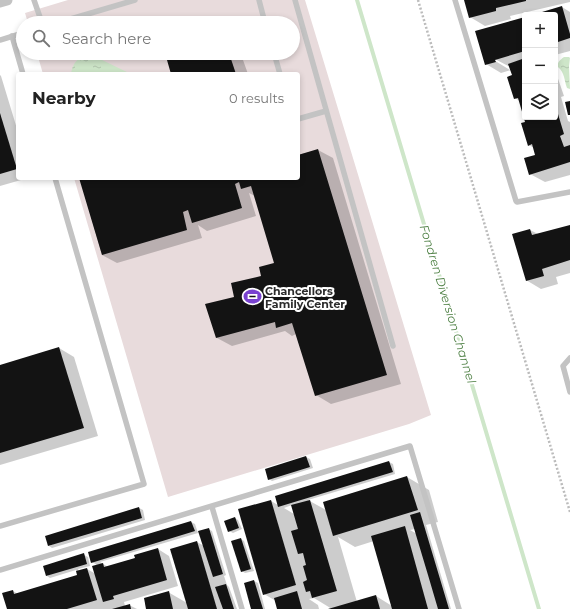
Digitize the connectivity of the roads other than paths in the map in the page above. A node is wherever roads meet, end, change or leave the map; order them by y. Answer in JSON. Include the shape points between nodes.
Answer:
{"nodes":[{"id":1,"x":7,"y":0,"type":"edge"},
{"id":2,"x":34,"y":0,"type":"edge"},
{"id":3,"x":135,"y":0,"type":"edge"},
{"id":4,"x":259,"y":0,"type":"edge"},
{"id":5,"x":295,"y":0,"type":"edge"},
{"id":6,"x":455,"y":0,"type":"edge"},
{"id":7,"x":0,"y":2,"type":"edge"},
{"id":8,"x":40,"y":16,"type":"edge"},
{"id":9,"x":81,"y":16,"type":"edge"},
{"id":10,"x":263,"y":16,"type":"edge"},
{"id":11,"x":299,"y":16,"type":"edge"},
{"id":12,"x":300,"y":18,"type":"edge"},
{"id":13,"x":16,"y":35,"type":"edge"},
{"id":14,"x":12,"y":36,"type":"junction"},
{"id":15,"x":0,"y":40,"type":"edge"},
{"id":16,"x":16,"y":50,"type":"edge"},
{"id":17,"x":19,"y":60,"type":"edge"},
{"id":18,"x":276,"y":60,"type":"edge"},
{"id":19,"x":22,"y":72,"type":"edge"},
{"id":20,"x":279,"y":72,"type":"edge"},
{"id":21,"x":326,"y":111,"type":"junction"},
{"id":22,"x":300,"y":118,"type":"edge"},
{"id":23,"x":56,"y":180,"type":"edge"},
{"id":24,"x":570,"y":192,"type":"edge"},
{"id":25,"x":393,"y":346,"type":"dead end"},
{"id":26,"x":570,"y":358,"type":"edge"},
{"id":27,"x":570,"y":392,"type":"edge"},
{"id":28,"x":212,"y":507,"type":"junction"},
{"id":29,"x":0,"y":526,"type":"edge"},
{"id":30,"x":0,"y":570,"type":"edge"},
{"id":31,"x":242,"y":609,"type":"edge"},
{"id":32,"x":459,"y":609,"type":"edge"}],
"edges":[{"from":1,"to":7,"type":"street"},
{"from":2,"to":8,"type":"lane"},
{"from":3,"to":9,"type":"lane"},
{"from":4,"to":10,"type":"lane"},
{"from":5,"to":11,"type":"lane"},
{"from":6,"to":24,"type":"lane","via":[[516,201]]},
{"from":12,"to":21,"type":"lane"},
{"from":13,"to":14,"type":"lane"},
{"from":14,"to":15,"type":"lane"},
{"from":14,"to":16,"type":"lane"},
{"from":17,"to":19,"type":"lane"},
{"from":18,"to":20,"type":"lane"},
{"from":21,"to":22,"type":"lane"},
{"from":21,"to":25,"type":"lane"},
{"from":23,"to":29,"type":"lane","via":[[144,484]]},
{"from":26,"to":27,"type":"lane","via":[[563,366]]},
{"from":28,"to":30,"type":"lane"},
{"from":28,"to":31,"type":"lane"},
{"from":28,"to":32,"type":"lane","via":[[410,446]]}]}
